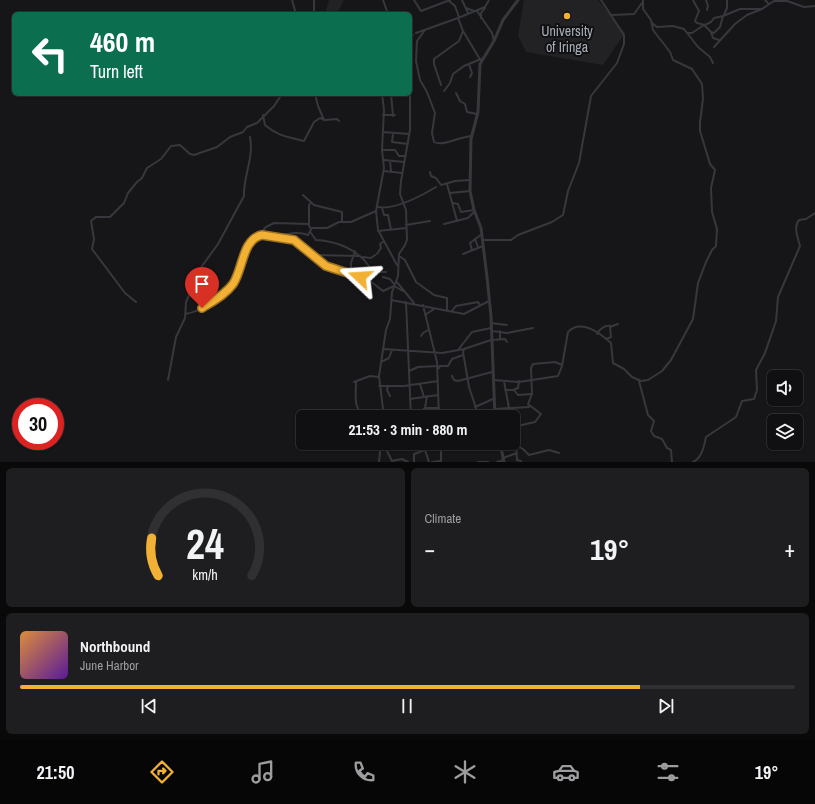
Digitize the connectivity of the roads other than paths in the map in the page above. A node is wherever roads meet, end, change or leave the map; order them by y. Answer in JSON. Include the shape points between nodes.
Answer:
{"nodes":[{"id":1,"x":292,"y":0,"type":"edge"},
{"id":2,"x":314,"y":0,"type":"edge"},
{"id":3,"x":383,"y":0,"type":"edge"},
{"id":4,"x":414,"y":0,"type":"edge"},
{"id":5,"x":438,"y":0,"type":"edge"},
{"id":6,"x":449,"y":0,"type":"edge"},
{"id":7,"x":462,"y":0,"type":"edge"},
{"id":8,"x":489,"y":0,"type":"edge"},
{"id":9,"x":518,"y":0,"type":"edge"},
{"id":10,"x":601,"y":0,"type":"edge"},
{"id":11,"x":693,"y":0,"type":"edge"},
{"id":12,"x":706,"y":0,"type":"edge"},
{"id":13,"x":726,"y":0,"type":"edge"},
{"id":14,"x":765,"y":0,"type":"edge"},
{"id":15,"x":775,"y":0,"type":"edge"},
{"id":16,"x":643,"y":1,"type":"edge"},
{"id":17,"x":441,"y":3,"type":"junction"},
{"id":18,"x":769,"y":4,"type":"junction"},
{"id":19,"x":815,"y":6,"type":"edge"},
{"id":20,"x":485,"y":7,"type":"junction"},
{"id":21,"x":466,"y":8,"type":"junction"},
{"id":22,"x":763,"y":9,"type":"junction"},
{"id":23,"x":707,"y":10,"type":"dead end"},
{"id":24,"x":476,"y":11,"type":"junction"},
{"id":25,"x":295,"y":12,"type":"edge"},
{"id":26,"x":314,"y":12,"type":"edge"},
{"id":27,"x":387,"y":12,"type":"edge"},
{"id":28,"x":468,"y":13,"type":"junction"},
{"id":29,"x":612,"y":15,"type":"junction"},
{"id":30,"x":723,"y":16,"type":"junction"},
{"id":31,"x":458,"y":18,"type":"junction"},
{"id":32,"x":481,"y":18,"type":"junction"},
{"id":33,"x":652,"y":23,"type":"junction"},
{"id":34,"x":705,"y":25,"type":"junction"},
{"id":35,"x":425,"y":30,"type":"junction"},
{"id":36,"x":463,"y":31,"type":"junction"},
{"id":37,"x":711,"y":32,"type":"junction"},
{"id":38,"x":416,"y":33,"type":"dead end"},
{"id":39,"x":687,"y":33,"type":"junction"},
{"id":40,"x":719,"y":40,"type":"junction"},
{"id":41,"x":494,"y":41,"type":"junction"},
{"id":42,"x":714,"y":47,"type":"dead end"},
{"id":43,"x":481,"y":60,"type":"junction"},
{"id":44,"x":713,"y":63,"type":"dead end"},
{"id":45,"x":469,"y":64,"type":"junction"},
{"id":46,"x":470,"y":77,"type":"dead end"},
{"id":47,"x":441,"y":85,"type":"dead end"},
{"id":48,"x":444,"y":91,"type":"dead end"},
{"id":49,"x":456,"y":93,"type":"dead end"},
{"id":50,"x":281,"y":96,"type":"edge"},
{"id":51,"x":316,"y":96,"type":"edge"},
{"id":52,"x":382,"y":96,"type":"edge"},
{"id":53,"x":391,"y":96,"type":"edge"},
{"id":54,"x":410,"y":96,"type":"edge"},
{"id":55,"x":477,"y":114,"type":"junction"},
{"id":56,"x":263,"y":115,"type":"junction"},
{"id":57,"x":383,"y":115,"type":"junction"},
{"id":58,"x":324,"y":120,"type":"junction"},
{"id":59,"x":339,"y":121,"type":"dead end"},
{"id":60,"x":383,"y":132,"type":"junction"},
{"id":61,"x":392,"y":134,"type":"junction"},
{"id":62,"x":410,"y":134,"type":"junction"},
{"id":63,"x":472,"y":136,"type":"junction"},
{"id":64,"x":250,"y":137,"type":"dead end"},
{"id":65,"x":408,"y":144,"type":"junction"},
{"id":66,"x":382,"y":150,"type":"junction"},
{"id":67,"x":406,"y":156,"type":"junction"},
{"id":68,"x":384,"y":160,"type":"junction"},
{"id":69,"x":390,"y":161,"type":"junction"},
{"id":70,"x":404,"y":162,"type":"junction"},
{"id":71,"x":384,"y":171,"type":"junction"},
{"id":72,"x":391,"y":171,"type":"junction"},
{"id":73,"x":430,"y":172,"type":"dead end"},
{"id":74,"x":402,"y":173,"type":"junction"},
{"id":75,"x":470,"y":180,"type":"junction"},
{"id":76,"x":447,"y":184,"type":"junction"},
{"id":77,"x":436,"y":187,"type":"dead end"},
{"id":78,"x":470,"y":191,"type":"junction"},
{"id":79,"x":450,"y":193,"type":"junction"},
{"id":80,"x":303,"y":195,"type":"dead end"},
{"id":81,"x":403,"y":203,"type":"junction"},
{"id":82,"x":453,"y":203,"type":"junction"},
{"id":83,"x":311,"y":204,"type":"junction"},
{"id":84,"x":378,"y":207,"type":"junction"},
{"id":85,"x":382,"y":208,"type":"junction"},
{"id":86,"x":376,"y":211,"type":"junction"},
{"id":87,"x":474,"y":211,"type":"junction"},
{"id":88,"x":815,"y":213,"type":"edge"},
{"id":89,"x":430,"y":221,"type":"dead end"},
{"id":90,"x":457,"y":221,"type":"junction"},
{"id":91,"x":342,"y":222,"type":"junction"},
{"id":92,"x":444,"y":224,"type":"dead end"},
{"id":93,"x":309,"y":225,"type":"junction"},
{"id":94,"x":406,"y":226,"type":"junction"},
{"id":95,"x":311,"y":229,"type":"junction"},
{"id":96,"x":391,"y":230,"type":"junction"},
{"id":97,"x":380,"y":232,"type":"junction"},
{"id":98,"x":310,"y":233,"type":"junction"},
{"id":99,"x":482,"y":234,"type":"junction"},
{"id":100,"x":257,"y":236,"type":"junction"},
{"id":101,"x":276,"y":236,"type":"junction"},
{"id":102,"x":475,"y":239,"type":"junction"},
{"id":103,"x":482,"y":240,"type":"junction"},
{"id":104,"x":384,"y":241,"type":"junction"},
{"id":105,"x":483,"y":246,"type":"junction"},
{"id":106,"x":478,"y":247,"type":"junction"},
{"id":107,"x":472,"y":250,"type":"junction"},
{"id":108,"x":355,"y":251,"type":"junction"},
{"id":109,"x":463,"y":254,"type":"dead end"},
{"id":110,"x":314,"y":255,"type":"junction"},
{"id":111,"x":354,"y":255,"type":"junction"},
{"id":112,"x":360,"y":256,"type":"junction"},
{"id":113,"x":399,"y":256,"type":"junction"},
{"id":114,"x":398,"y":266,"type":"junction"},
{"id":115,"x":374,"y":272,"type":"junction"},
{"id":116,"x":386,"y":272,"type":"dead end"},
{"id":117,"x":351,"y":273,"type":"junction"},
{"id":118,"x":369,"y":273,"type":"junction"},
{"id":119,"x":359,"y":276,"type":"junction"},
{"id":120,"x":365,"y":276,"type":"junction"},
{"id":121,"x":383,"y":277,"type":"dead end"},
{"id":122,"x":396,"y":281,"type":"junction"},
{"id":123,"x":394,"y":285,"type":"junction"},
{"id":124,"x":404,"y":292,"type":"junction"},
{"id":125,"x":392,"y":300,"type":"junction"},
{"id":126,"x":490,"y":301,"type":"junction"},
{"id":127,"x":136,"y":302,"type":"dead end"},
{"id":128,"x":406,"y":302,"type":"junction"},
{"id":129,"x":414,"y":303,"type":"junction"},
{"id":130,"x":423,"y":305,"type":"junction"},
{"id":131,"x":480,"y":305,"type":"junction"},
{"id":132,"x":435,"y":308,"type":"junction"},
{"id":133,"x":447,"y":310,"type":"junction"},
{"id":134,"x":452,"y":312,"type":"junction"},
{"id":135,"x":185,"y":314,"type":"junction"},
{"id":136,"x":425,"y":315,"type":"junction"},
{"id":137,"x":491,"y":323,"type":"junction"},
{"id":138,"x":618,"y":324,"type":"dead end"},
{"id":139,"x":501,"y":325,"type":"junction"},
{"id":140,"x":507,"y":325,"type":"dead end"},
{"id":141,"x":611,"y":326,"type":"junction"},
{"id":142,"x":533,"y":328,"type":"dead end"},
{"id":143,"x":491,"y":329,"type":"junction"},
{"id":144,"x":428,"y":330,"type":"junction"},
{"id":145,"x":501,"y":331,"type":"junction"},
{"id":146,"x":597,"y":334,"type":"junction"},
{"id":147,"x":421,"y":336,"type":"dead end"},
{"id":148,"x":500,"y":339,"type":"junction"},
{"id":149,"x":606,"y":339,"type":"junction"},
{"id":150,"x":491,"y":340,"type":"junction"},
{"id":151,"x":507,"y":342,"type":"dead end"},
{"id":152,"x":383,"y":349,"type":"junction"},
{"id":153,"x":464,"y":349,"type":"junction"},
{"id":154,"x":392,"y":350,"type":"junction"},
{"id":155,"x":458,"y":350,"type":"junction"},
{"id":156,"x":408,"y":352,"type":"junction"},
{"id":157,"x":435,"y":353,"type":"junction"},
{"id":158,"x":463,"y":355,"type":"junction"},
{"id":159,"x":381,"y":362,"type":"junction"},
{"id":160,"x":562,"y":365,"type":"junction"},
{"id":161,"x":438,"y":366,"type":"junction"},
{"id":162,"x":438,"y":369,"type":"junction"},
{"id":163,"x":408,"y":371,"type":"junction"},
{"id":164,"x":492,"y":372,"type":"junction"},
{"id":165,"x":452,"y":376,"type":"dead end"},
{"id":166,"x":379,"y":377,"type":"junction"},
{"id":167,"x":468,"y":379,"type":"junction"},
{"id":168,"x":531,"y":379,"type":"junction"},
{"id":169,"x":168,"y":380,"type":"dead end"},
{"id":170,"x":493,"y":380,"type":"junction"},
{"id":171,"x":438,"y":381,"type":"junction"},
{"id":172,"x":504,"y":381,"type":"junction"},
{"id":173,"x":639,"y":381,"type":"junction"},
{"id":174,"x":519,"y":382,"type":"junction"},
{"id":175,"x":409,"y":384,"type":"junction"},
{"id":176,"x":420,"y":384,"type":"junction"},
{"id":177,"x":379,"y":386,"type":"junction"},
{"id":178,"x":388,"y":386,"type":"junction"},
{"id":179,"x":505,"y":390,"type":"junction"},
{"id":180,"x":513,"y":390,"type":"junction"},
{"id":181,"x":532,"y":393,"type":"junction"},
{"id":182,"x":438,"y":395,"type":"junction"},
{"id":183,"x":390,"y":396,"type":"dead end"},
{"id":184,"x":427,"y":396,"type":"junction"},
{"id":185,"x":424,"y":397,"type":"junction"},
{"id":186,"x":410,"y":399,"type":"junction"},
{"id":187,"x":493,"y":399,"type":"junction"},
{"id":188,"x":475,"y":407,"type":"junction"},
{"id":189,"x":530,"y":407,"type":"junction"},
{"id":190,"x":425,"y":408,"type":"junction"},
{"id":191,"x":439,"y":408,"type":"joint"},
{"id":192,"x":509,"y":408,"type":"junction"},
{"id":193,"x":359,"y":410,"type":"edge"},
{"id":194,"x":384,"y":410,"type":"edge"},
{"id":195,"x":410,"y":410,"type":"edge"},
{"id":196,"x":422,"y":410,"type":"edge"},
{"id":197,"x":476,"y":410,"type":"edge"},
{"id":198,"x":494,"y":410,"type":"joint"},
{"id":199,"x":520,"y":425,"type":"edge"},
{"id":200,"x":520,"y":448,"type":"edge"},
{"id":201,"x":380,"y":450,"type":"edge"},
{"id":202,"x":387,"y":450,"type":"edge"},
{"id":203,"x":425,"y":450,"type":"joint"},
{"id":204,"x":441,"y":450,"type":"edge"},
{"id":205,"x":501,"y":450,"type":"edge"},
{"id":206,"x":517,"y":452,"type":"joint"},
{"id":207,"x":559,"y":453,"type":"dead end"},
{"id":208,"x":504,"y":460,"type":"edge"},
{"id":209,"x":521,"y":461,"type":"dead end"},
{"id":210,"x":379,"y":462,"type":"edge"},
{"id":211,"x":408,"y":462,"type":"edge"},
{"id":212,"x":414,"y":462,"type":"edge"},
{"id":213,"x":431,"y":462,"type":"edge"},
{"id":214,"x":441,"y":462,"type":"edge"},
{"id":215,"x":478,"y":462,"type":"edge"},
{"id":216,"x":488,"y":462,"type":"edge"},
{"id":217,"x":497,"y":462,"type":"edge"},
{"id":218,"x":672,"y":462,"type":"edge"},
{"id":219,"x":693,"y":462,"type":"edge"}],
"edges":[{"from":1,"to":25,"type":"street"},
{"from":2,"to":26,"type":"street"},
{"from":3,"to":27,"type":"street"},
{"from":4,"to":17,"type":"street","via":[[420,11]]},
{"from":5,"to":17,"type":"street"},
{"from":6,"to":17,"type":"street"},
{"from":6,"to":31,"type":"street","via":[[457,10]]},
{"from":7,"to":21,"type":"street"},
{"from":8,"to":20,"type":"street"},
{"from":9,"to":41,"type":"street"},
{"from":10,"to":29,"type":"street"},
{"from":11,"to":34,"type":"street","via":[[699,11],[696,21]]},
{"from":12,"to":23,"type":"street"},
{"from":13,"to":30,"type":"street","via":[[727,8]]},
{"from":14,"to":18,"type":"street"},
{"from":15,"to":18,"type":"street"},
{"from":15,"to":19,"type":"street","via":[[804,7]]},
{"from":16,"to":29,"type":"street","via":[[634,14]]},
{"from":16,"to":33,"type":"street","via":[[645,13]]},
{"from":18,"to":22,"type":"street"},
{"from":20,"to":24,"type":"street"},
{"from":20,"to":32,"type":"street"},
{"from":21,"to":24,"type":"street"},
{"from":21,"to":28,"type":"street"},
{"from":22,"to":30,"type":"street","via":[[742,9]]},
{"from":22,"to":40,"type":"street","via":[[745,16]]},
{"from":24,"to":28,"type":"street"},
{"from":24,"to":32,"type":"street"},
{"from":28,"to":31,"type":"street"},
{"from":29,"to":103,"type":"street","via":[[624,34],[624,44],[617,62],[591,96],[580,161],[562,215],[510,240]]},
{"from":30,"to":34,"type":"street","via":[[715,17]]},
{"from":30,"to":37,"type":"street","via":[[719,28]]},
{"from":31,"to":35,"type":"street"},
{"from":31,"to":36,"type":"street"},
{"from":32,"to":41,"type":"street"},
{"from":33,"to":39,"type":"street","via":[[658,27],[681,27]]},
{"from":33,"to":173,"type":"street","via":[[653,30],[670,51],[674,61],[693,70],[702,84],[700,123],[709,162],[715,170],[712,177],[712,212],[716,246],[710,253],[700,278],[694,317],[682,341],[662,372],[647,381]]},
{"from":34,"to":37,"type":"street"},
{"from":34,"to":39,"type":"street","via":[[692,33]]},
{"from":35,"to":38,"type":"street"},
{"from":35,"to":63,"type":"street","via":[[417,41],[416,61],[420,80],[428,92],[435,112],[432,133],[434,142],[438,144]]},
{"from":36,"to":43,"type":"street"},
{"from":36,"to":47,"type":"street","via":[[459,41],[434,59]]},
{"from":37,"to":40,"type":"street","via":[[713,38]]},
{"from":39,"to":44,"type":"street"},
{"from":40,"to":42,"type":"street"},
{"from":41,"to":43,"type":"street"},
{"from":43,"to":45,"type":"street"},
{"from":43,"to":55,"type":"street"},
{"from":45,"to":46,"type":"street","via":[[472,73]]},
{"from":45,"to":48,"type":"street","via":[[453,74]]},
{"from":49,"to":55,"type":"street","via":[[465,104],[467,112]]},
{"from":50,"to":56,"type":"street"},
{"from":51,"to":58,"type":"street"},
{"from":52,"to":57,"type":"street"},
{"from":53,"to":57,"type":"street","via":[[394,116]]},
{"from":54,"to":62,"type":"street"},
{"from":55,"to":63,"type":"street"},
{"from":56,"to":58,"type":"street","via":[[265,124],[273,132],[304,141],[314,122],[319,118]]},
{"from":56,"to":127,"type":"street","via":[[257,123],[247,127],[243,132],[206,151],[192,155],[180,145],[171,146],[161,158],[147,168],[142,178],[128,193],[124,203],[110,217],[96,217],[91,220],[94,239],[92,249],[125,293]]},
{"from":57,"to":60,"type":"street"},
{"from":58,"to":59,"type":"street"},
{"from":60,"to":61,"type":"street"},
{"from":60,"to":66,"type":"street"},
{"from":61,"to":62,"type":"street"},
{"from":61,"to":65,"type":"street","via":[[392,142]]},
{"from":62,"to":65,"type":"street"},
{"from":63,"to":75,"type":"street"},
{"from":64,"to":135,"type":"street","via":[[250,165],[244,196],[218,244],[201,268],[186,302]]},
{"from":65,"to":67,"type":"street"},
{"from":66,"to":67,"type":"street","via":[[395,150],[399,156]]},
{"from":66,"to":68,"type":"street"},
{"from":67,"to":70,"type":"street"},
{"from":68,"to":69,"type":"street"},
{"from":68,"to":71,"type":"street"},
{"from":69,"to":70,"type":"street"},
{"from":69,"to":72,"type":"street"},
{"from":70,"to":74,"type":"street"},
{"from":71,"to":72,"type":"street"},
{"from":71,"to":84,"type":"street"},
{"from":72,"to":74,"type":"street"},
{"from":73,"to":76,"type":"street","via":[[440,184]]},
{"from":74,"to":81,"type":"street","via":[[400,194]]},
{"from":75,"to":76,"type":"street"},
{"from":75,"to":78,"type":"street"},
{"from":76,"to":79,"type":"street"},
{"from":77,"to":81,"type":"street"},
{"from":78,"to":79,"type":"street"},
{"from":78,"to":87,"type":"street"},
{"from":79,"to":82,"type":"street"},
{"from":80,"to":83,"type":"street"},
{"from":81,"to":85,"type":"street"},
{"from":81,"to":94,"type":"street","via":[[406,210]]},
{"from":82,"to":87,"type":"street","via":[[458,204],[461,212]]},
{"from":82,"to":90,"type":"street"},
{"from":83,"to":91,"type":"street","via":[[342,212]]},
{"from":83,"to":93,"type":"street"},
{"from":84,"to":85,"type":"street"},
{"from":84,"to":86,"type":"street"},
{"from":85,"to":96,"type":"street","via":[[384,214],[389,217]]},
{"from":86,"to":91,"type":"street","via":[[353,222]]},
{"from":86,"to":97,"type":"street","via":[[376,223]]},
{"from":87,"to":90,"type":"street","via":[[471,216]]},
{"from":87,"to":99,"type":"street"},
{"from":88,"to":219,"type":"street","via":[[799,219],[796,224],[800,246],[778,297],[776,321],[756,370],[757,390],[753,399],[742,400],[736,417],[706,437],[700,457]]},
{"from":89,"to":94,"type":"street"},
{"from":90,"to":92,"type":"street"},
{"from":91,"to":95,"type":"street","via":[[327,228]]},
{"from":93,"to":95,"type":"street"},
{"from":93,"to":100,"type":"street","via":[[299,222],[274,222]]},
{"from":94,"to":96,"type":"street"},
{"from":94,"to":113,"type":"street","via":[[406,243]]},
{"from":95,"to":98,"type":"street"},
{"from":96,"to":97,"type":"street"},
{"from":97,"to":104,"type":"street"},
{"from":98,"to":101,"type":"street","via":[[308,235],[297,232]]},
{"from":98,"to":108,"type":"street","via":[[316,240],[335,242]]},
{"from":99,"to":102,"type":"street"},
{"from":99,"to":103,"type":"street"},
{"from":100,"to":101,"type":"street"},
{"from":100,"to":135,"type":"street","via":[[250,242],[235,281],[226,293],[197,311]]},
{"from":101,"to":110,"type":"street","via":[[296,241]]},
{"from":102,"to":106,"type":"street"},
{"from":102,"to":107,"type":"street","via":[[470,244]]},
{"from":103,"to":105,"type":"street"},
{"from":104,"to":112,"type":"street","via":[[376,255],[371,258]]},
{"from":104,"to":114,"type":"street"},
{"from":105,"to":106,"type":"street"},
{"from":105,"to":126,"type":"street"},
{"from":106,"to":107,"type":"street"},
{"from":107,"to":109,"type":"street"},
{"from":108,"to":111,"type":"street"},
{"from":108,"to":112,"type":"street"},
{"from":110,"to":111,"type":"street"},
{"from":110,"to":117,"type":"street","via":[[326,266]]},
{"from":111,"to":112,"type":"street"},
{"from":111,"to":117,"type":"street"},
{"from":112,"to":115,"type":"street"},
{"from":113,"to":114,"type":"street"},
{"from":113,"to":133,"type":"street","via":[[406,261],[416,282],[434,295],[447,298]]},
{"from":114,"to":122,"type":"street"},
{"from":115,"to":116,"type":"street"},
{"from":115,"to":118,"type":"street"},
{"from":117,"to":119,"type":"street"},
{"from":118,"to":119,"type":"street"},
{"from":118,"to":120,"type":"street"},
{"from":119,"to":120,"type":"street"},
{"from":120,"to":123,"type":"street","via":[[383,291]]},
{"from":121,"to":123,"type":"street","via":[[390,279]]},
{"from":122,"to":123,"type":"street"},
{"from":122,"to":124,"type":"street"},
{"from":123,"to":124,"type":"street"},
{"from":123,"to":125,"type":"street"},
{"from":124,"to":129,"type":"street"},
{"from":125,"to":128,"type":"street"},
{"from":125,"to":152,"type":"street"},
{"from":126,"to":131,"type":"street"},
{"from":126,"to":137,"type":"street"},
{"from":128,"to":129,"type":"street"},
{"from":128,"to":156,"type":"street"},
{"from":129,"to":130,"type":"street"},
{"from":130,"to":132,"type":"street"},
{"from":130,"to":136,"type":"street"},
{"from":131,"to":134,"type":"street","via":[[466,313]]},
{"from":131,"to":134,"type":"street","via":[[473,302],[456,306]]},
{"from":132,"to":133,"type":"street"},
{"from":132,"to":136,"type":"street"},
{"from":133,"to":134,"type":"street"},
{"from":135,"to":169,"type":"street","via":[[176,338]]},
{"from":136,"to":144,"type":"street"},
{"from":137,"to":139,"type":"street"},
{"from":137,"to":143,"type":"street"},
{"from":138,"to":141,"type":"street"},
{"from":139,"to":140,"type":"street"},
{"from":139,"to":145,"type":"street"},
{"from":141,"to":146,"type":"street","via":[[601,328]]},
{"from":141,"to":149,"type":"street","via":[[611,337]]},
{"from":142,"to":145,"type":"street","via":[[507,333]]},
{"from":143,"to":145,"type":"street"},
{"from":143,"to":150,"type":"street"},
{"from":143,"to":155,"type":"street","via":[[472,332]]},
{"from":144,"to":147,"type":"street"},
{"from":144,"to":157,"type":"street"},
{"from":145,"to":148,"type":"street"},
{"from":146,"to":149,"type":"street"},
{"from":146,"to":160,"type":"street","via":[[582,326],[569,331],[565,340]]},
{"from":148,"to":150,"type":"street"},
{"from":148,"to":151,"type":"street"},
{"from":149,"to":173,"type":"street","via":[[613,347],[613,363]]},
{"from":150,"to":153,"type":"street"},
{"from":150,"to":164,"type":"street"},
{"from":152,"to":154,"type":"street"},
{"from":152,"to":159,"type":"street"},
{"from":153,"to":155,"type":"street"},
{"from":153,"to":158,"type":"street"},
{"from":154,"to":156,"type":"street"},
{"from":154,"to":159,"type":"street","via":[[388,358]]},
{"from":155,"to":157,"type":"street"},
{"from":156,"to":157,"type":"street"},
{"from":156,"to":163,"type":"street"},
{"from":157,"to":161,"type":"street"},
{"from":158,"to":162,"type":"street","via":[[452,359],[448,366],[440,366]]},
{"from":158,"to":167,"type":"street"},
{"from":159,"to":166,"type":"street"},
{"from":160,"to":168,"type":"street","via":[[558,376]]},
{"from":160,"to":168,"type":"street","via":[[556,362],[533,364]]},
{"from":161,"to":162,"type":"street"},
{"from":161,"to":163,"type":"street","via":[[418,367]]},
{"from":162,"to":171,"type":"street"},
{"from":163,"to":175,"type":"street"},
{"from":164,"to":167,"type":"street"},
{"from":164,"to":170,"type":"street"},
{"from":165,"to":167,"type":"street","via":[[456,381]]},
{"from":166,"to":177,"type":"street"},
{"from":166,"to":193,"type":"street","via":[[370,376],[355,382],[355,399]]},
{"from":167,"to":188,"type":"street"},
{"from":168,"to":174,"type":"street"},
{"from":168,"to":181,"type":"street"},
{"from":170,"to":172,"type":"street"},
{"from":170,"to":187,"type":"street"},
{"from":171,"to":176,"type":"street"},
{"from":171,"to":182,"type":"street"},
{"from":172,"to":174,"type":"street"},
{"from":172,"to":179,"type":"street"},
{"from":173,"to":218,"type":"street","via":[[648,415],[654,421],[652,432],[671,450]]},
{"from":174,"to":180,"type":"street","via":[[518,388]]},
{"from":175,"to":176,"type":"street"},
{"from":175,"to":178,"type":"street"},
{"from":175,"to":186,"type":"street"},
{"from":176,"to":185,"type":"street"},
{"from":177,"to":178,"type":"street"},
{"from":177,"to":194,"type":"street"},
{"from":178,"to":183,"type":"street"},
{"from":179,"to":180,"type":"street"},
{"from":179,"to":192,"type":"street","via":[[510,401]]},
{"from":180,"to":181,"type":"street","via":[[518,395]]},
{"from":181,"to":189,"type":"street","via":[[528,403]]},
{"from":182,"to":184,"type":"street"},
{"from":182,"to":191,"type":"street"},
{"from":184,"to":185,"type":"street"},
{"from":184,"to":190,"type":"street"},
{"from":185,"to":186,"type":"street"},
{"from":186,"to":195,"type":"street"},
{"from":187,"to":188,"type":"street"},
{"from":187,"to":198,"type":"street"},
{"from":188,"to":197,"type":"street"},
{"from":189,"to":192,"type":"street"},
{"from":189,"to":199,"type":"street","via":[[541,414],[535,422]]},
{"from":190,"to":191,"type":"street"},
{"from":190,"to":196,"type":"street"},
{"from":192,"to":198,"type":"street"},
{"from":200,"to":207,"type":"street","via":[[529,455],[549,450]]},
{"from":201,"to":210,"type":"street"},
{"from":202,"to":211,"type":"street","via":[[392,461],[402,459]]},
{"from":203,"to":212,"type":"street","via":[[414,454]]},
{"from":203,"to":213,"type":"street"},
{"from":204,"to":214,"type":"street"},
{"from":205,"to":208,"type":"street"},
{"from":206,"to":208,"type":"street"},
{"from":206,"to":209,"type":"street","via":[[517,461]]},
{"from":208,"to":217,"type":"street"},
{"from":213,"to":214,"type":"street"},
{"from":215,"to":216,"type":"street"}]}
